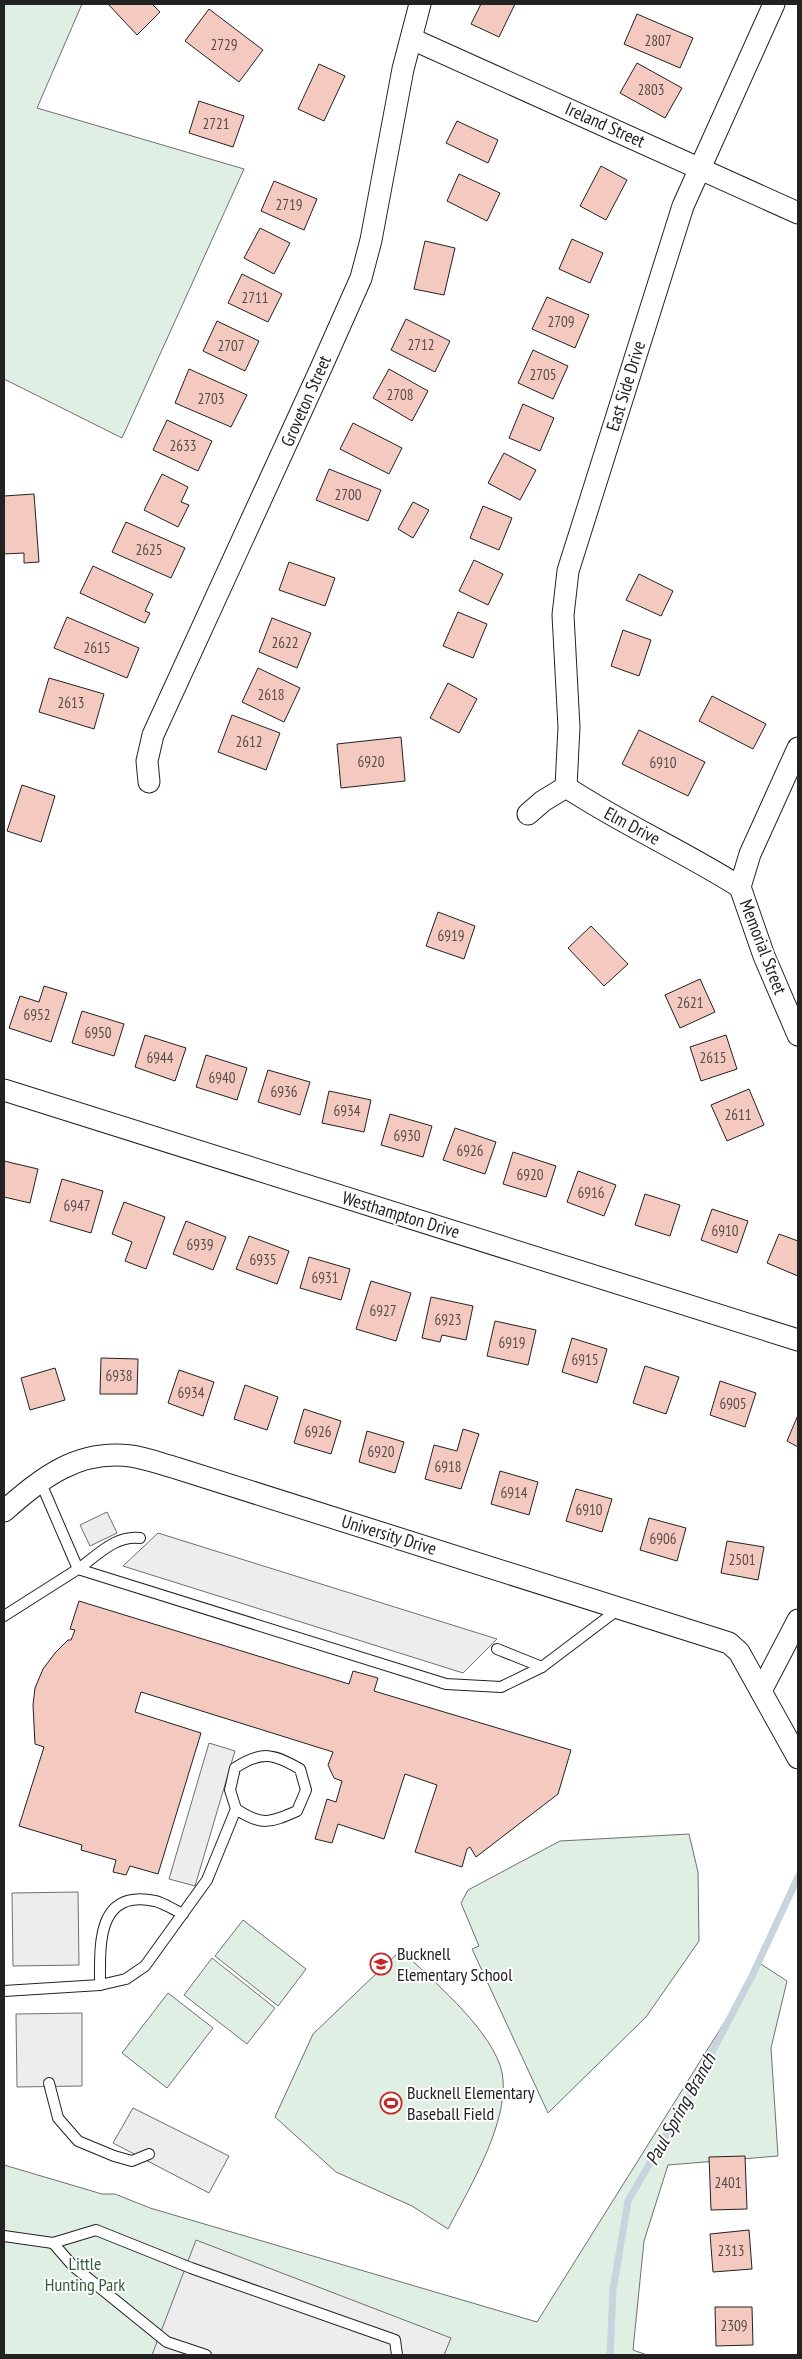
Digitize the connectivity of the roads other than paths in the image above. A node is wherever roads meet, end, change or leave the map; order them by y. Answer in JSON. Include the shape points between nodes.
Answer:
{"nodes":[{"id":1,"x":420,"y":4,"type":"edge"},
{"id":2,"x":774,"y":4,"type":"edge"},
{"id":3,"x":412,"y":39,"type":"junction"},
{"id":4,"x":699,"y":168,"type":"junction"},
{"id":5,"x":798,"y":213,"type":"edge"},
{"id":6,"x":798,"y":748,"type":"edge"},
{"id":7,"x":149,"y":782,"type":"dead end"},
{"id":8,"x":566,"y":787,"type":"junction"},
{"id":9,"x":528,"y":814,"type":"dead end"},
{"id":10,"x":740,"y":887,"type":"junction"},
{"id":11,"x":798,"y":1035,"type":"edge"},
{"id":12,"x":4,"y":1090,"type":"edge"},
{"id":13,"x":798,"y":1340,"type":"edge"},
{"id":14,"x":40,"y":1482,"type":"junction"},
{"id":15,"x":4,"y":1512,"type":"edge"},
{"id":16,"x":140,"y":1538,"type":"dead end"},
{"id":17,"x":78,"y":1570,"type":"junction"},
{"id":18,"x":620,"y":1608,"type":"junction"},
{"id":19,"x":4,"y":1616,"type":"edge"},
{"id":20,"x":798,"y":1620,"type":"edge"},
{"id":21,"x":497,"y":1649,"type":"dead end"},
{"id":22,"x":542,"y":1667,"type":"junction"},
{"id":23,"x":761,"y":1690,"type":"junction"},
{"id":24,"x":798,"y":1758,"type":"edge"},
{"id":25,"x":236,"y":1809,"type":"junction"},
{"id":26,"x":183,"y":1914,"type":"junction"},
{"id":27,"x":100,"y":1985,"type":"junction"},
{"id":28,"x":4,"y":1991,"type":"edge"},
{"id":29,"x":49,"y":2083,"type":"dead end"},
{"id":30,"x":148,"y":2154,"type":"dead end"},
{"id":31,"x":4,"y":2236,"type":"edge"},
{"id":32,"x":53,"y":2243,"type":"junction"},
{"id":33,"x":206,"y":2355,"type":"edge"},
{"id":34,"x":397,"y":2355,"type":"edge"}],
"edges":[{"from":1,"to":3,"type":"street","name":"Groveton Street"},
{"from":2,"to":4,"type":"street","name":"East Side Drive"},
{"from":3,"to":4,"type":"street","name":"Ireland Street"},
{"from":3,"to":7,"type":"street","name":"Groveton Street","via":[[403,70],[372,240],[361,278],[153,735],[147,761]]},
{"from":4,"to":5,"type":"street","name":"Ireland Street"},
{"from":4,"to":8,"type":"street","name":"East Side Drive","via":[[674,233],[568,571],[563,615],[568,727]]},
{"from":6,"to":10,"type":"street","name":"Memorial Street","via":[[750,854]]},
{"from":8,"to":9,"type":"street"},
{"from":8,"to":10,"type":"street","name":"Elm Drive","via":[[604,812],[698,860]]},
{"from":10,"to":11,"type":"street","name":"Memorial Street","via":[[764,956]]},
{"from":12,"to":13,"type":"street","name":"Westhampton Drive"},
{"from":14,"to":15,"type":"street","name":"University Drive"},
{"from":14,"to":17,"type":"lane"},
{"from":14,"to":18,"type":"street","name":"University Drive","via":[[66,1465],[86,1458],[132,1456]]},
{"from":16,"to":17,"type":"lane","via":[[128,1537],[115,1542]]},
{"from":17,"to":19,"type":"lane"},
{"from":17,"to":22,"type":"lane","via":[[446,1684],[501,1687]]},
{"from":18,"to":22,"type":"lane"},
{"from":18,"to":23,"type":"street","name":"University Drive","via":[[730,1643],[739,1652]]},
{"from":20,"to":23,"type":"street"},
{"from":21,"to":22,"type":"lane"},
{"from":23,"to":24,"type":"street","name":"University Drive"},
{"from":25,"to":25,"type":"lane","via":[[251,1819],[274,1822],[297,1811],[306,1790],[300,1769],[277,1756],[249,1758],[235,1768],[230,1790]]},
{"from":25,"to":26,"type":"lane","via":[[207,1880]]},
{"from":26,"to":27,"type":"lane","via":[[145,1966],[126,1979]]},
{"from":26,"to":27,"type":"lane","via":[[156,1901],[134,1899],[116,1906],[105,1921]]},
{"from":27,"to":28,"type":"lane"},
{"from":29,"to":30,"type":"lane","via":[[58,2118],[78,2141],[132,2160]]},
{"from":31,"to":32,"type":"lane"},
{"from":32,"to":33,"type":"lane","via":[[73,2266],[167,2342]]},
{"from":32,"to":34,"type":"lane","via":[[96,2230],[191,2268],[395,2340]]}]}
